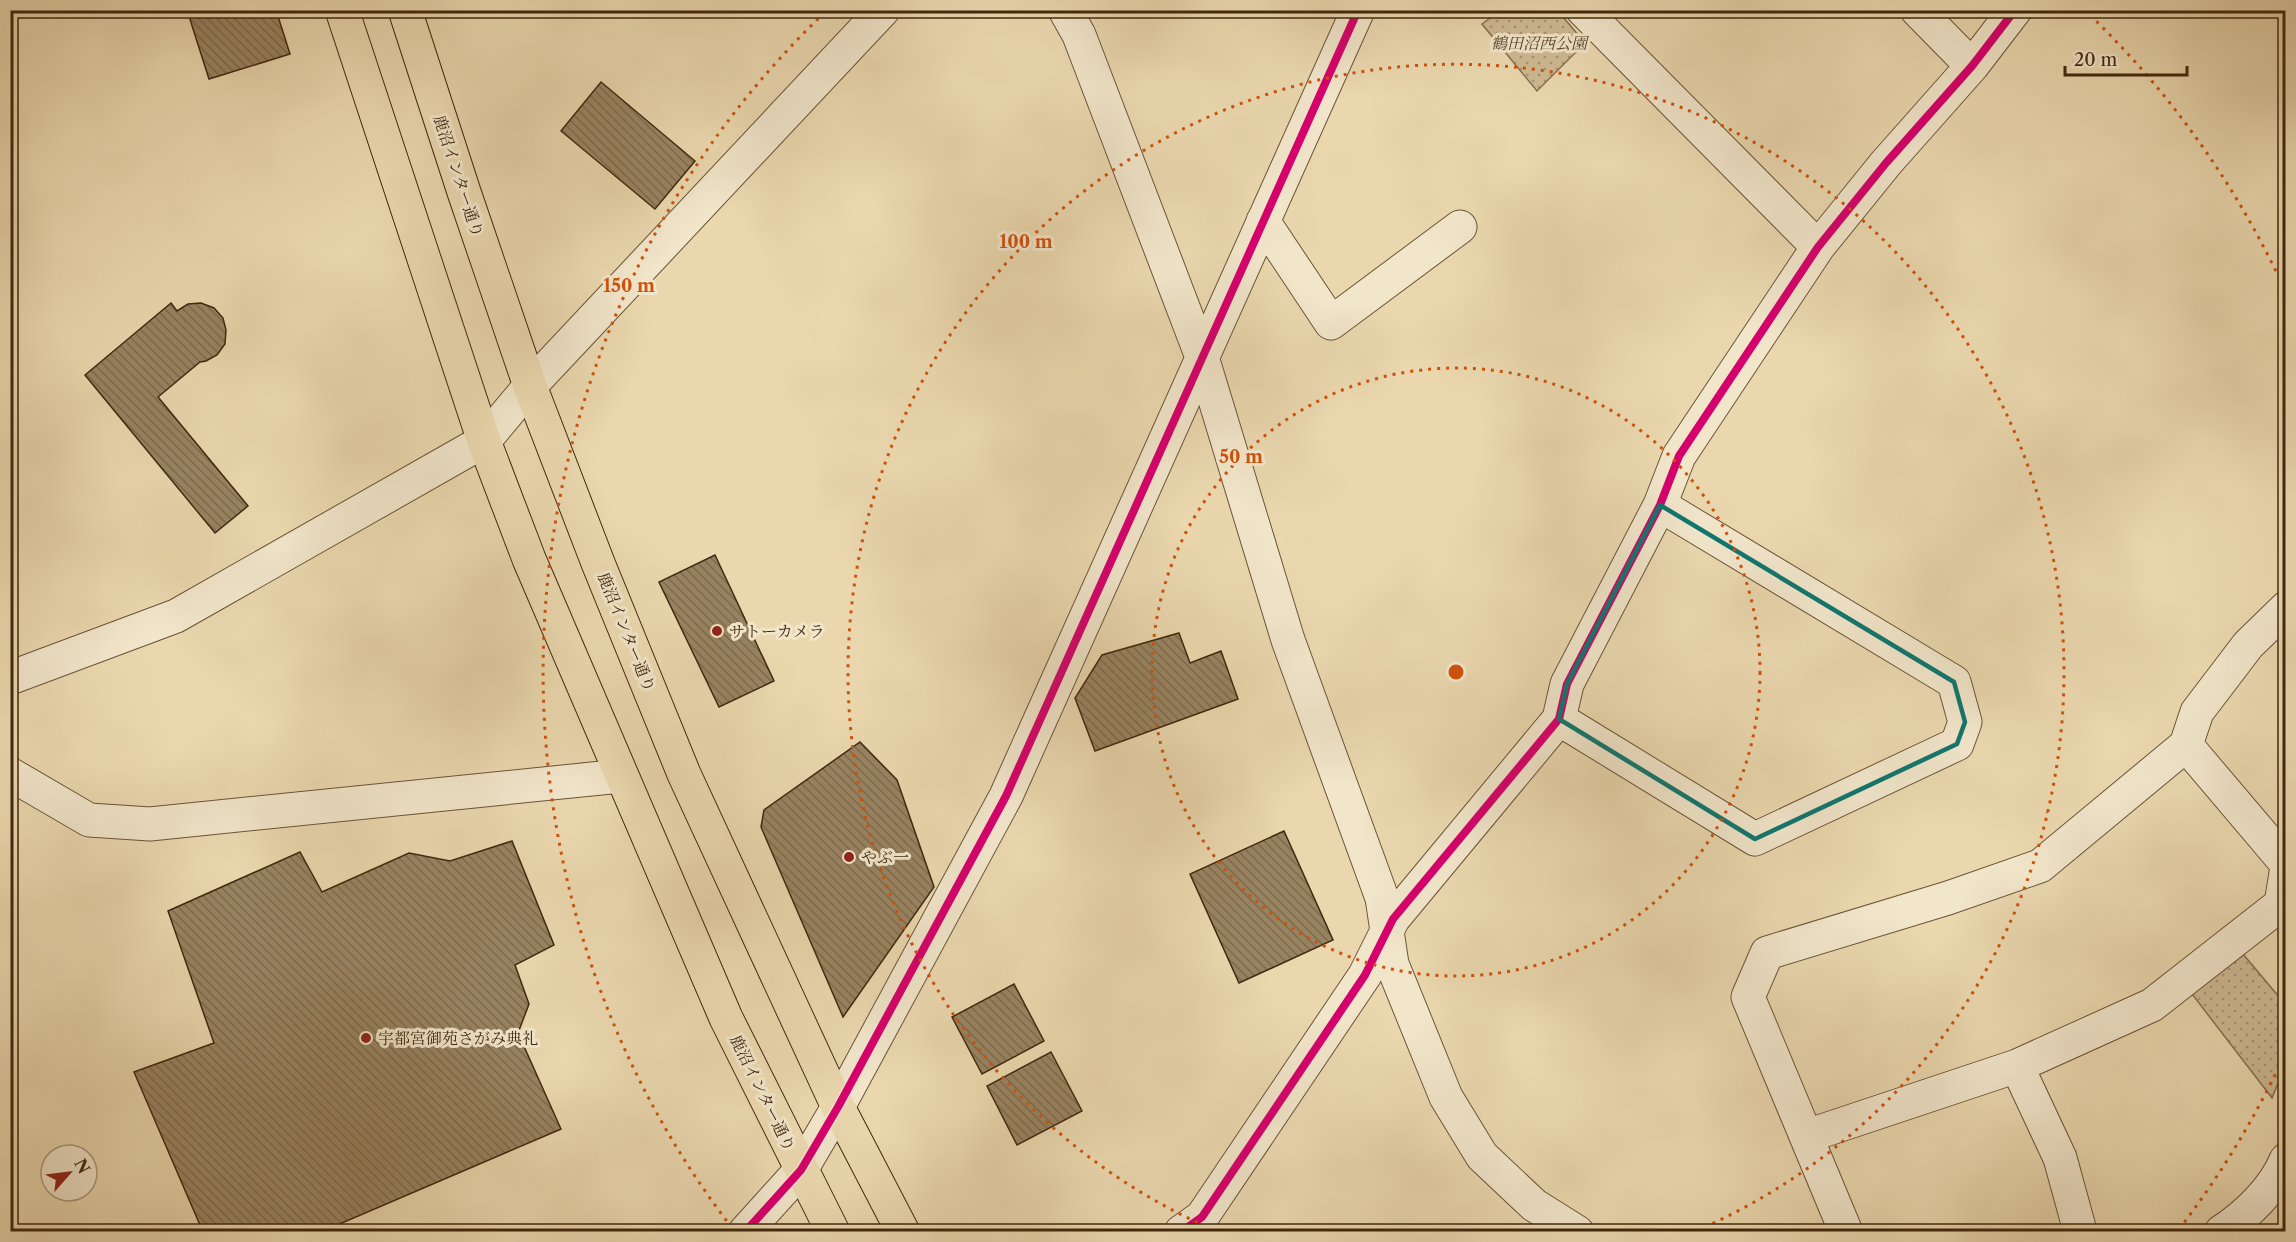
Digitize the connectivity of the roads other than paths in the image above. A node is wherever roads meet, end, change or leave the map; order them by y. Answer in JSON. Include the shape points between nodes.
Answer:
{"nodes":[{"id":1,"x":342,"y":10,"type":"edge"},
{"id":2,"x":405,"y":10,"type":"edge"},
{"id":3,"x":883,"y":10,"type":"edge"},
{"id":4,"x":1065,"y":10,"type":"edge"},
{"id":5,"x":1583,"y":10,"type":"edge"},
{"id":6,"x":1917,"y":10,"type":"edge"},
{"id":7,"x":2015,"y":10,"type":"edge"},
{"id":8,"x":1349,"y":15,"type":"edge"},
{"id":9,"x":1972,"y":66,"type":"junction"},
{"id":10,"x":1263,"y":221,"type":"junction"},
{"id":11,"x":1460,"y":226,"type":"dead end"},
{"id":12,"x":1818,"y":247,"type":"junction"},
{"id":13,"x":1202,"y":357,"type":"junction"},
{"id":14,"x":531,"y":386,"type":"junction"},
{"id":15,"x":484,"y":441,"type":"junction"},
{"id":16,"x":1660,"y":506,"type":"junction"},
{"id":17,"x":2286,"y":608,"type":"edge"},
{"id":18,"x":10,"y":678,"type":"edge"},
{"id":19,"x":1559,"y":719,"type":"junction"},
{"id":20,"x":2186,"y":745,"type":"junction"},
{"id":21,"x":10,"y":774,"type":"edge"},
{"id":22,"x":621,"y":776,"type":"junction"},
{"id":23,"x":2286,"y":863,"type":"edge"},
{"id":24,"x":2286,"y":873,"type":"edge"},
{"id":25,"x":1387,"y":931,"type":"junction"},
{"id":26,"x":2017,"y":1066,"type":"junction"},
{"id":27,"x":838,"y":1107,"type":"junction"},
{"id":28,"x":1807,"y":1136,"type":"junction"},
{"id":29,"x":2286,"y":1160,"type":"edge"},
{"id":30,"x":801,"y":1170,"type":"junction"},
{"id":31,"x":1184,"y":1231,"type":"edge"},
{"id":32,"x":2080,"y":1231,"type":"edge"},
{"id":33,"x":745,"y":1232,"type":"edge"},
{"id":34,"x":833,"y":1232,"type":"edge"},
{"id":35,"x":903,"y":1232,"type":"edge"},
{"id":36,"x":1577,"y":1232,"type":"edge"},
{"id":37,"x":1846,"y":1232,"type":"edge"},
{"id":38,"x":2221,"y":1232,"type":"edge"}],
"edges":[{"from":1,"to":15,"type":"main road","name":"鹿沼インター通り"},
{"from":2,"to":14,"type":"main road","name":"鹿沼インター通り"},
{"from":3,"to":14,"type":"street"},
{"from":4,"to":13,"type":"street","via":[[1079,35]]},
{"from":5,"to":12,"type":"street"},
{"from":6,"to":9,"type":"street"},
{"from":7,"to":9,"type":"street"},
{"from":8,"to":10,"type":"street"},
{"from":9,"to":12,"type":"street"},
{"from":10,"to":11,"type":"street","via":[[1331,323]]},
{"from":10,"to":13,"type":"street"},
{"from":12,"to":16,"type":"street","via":[[1679,456]]},
{"from":13,"to":25,"type":"street","via":[[1288,640],[1382,898]]},
{"from":13,"to":27,"type":"street","via":[[1006,796]]},
{"from":14,"to":15,"type":"street"},
{"from":14,"to":27,"type":"main road","name":"鹿沼インター通り","via":[[684,774]]},
{"from":15,"to":18,"type":"street","via":[[176,616]]},
{"from":15,"to":22,"type":"main road","name":"鹿沼インター通り","via":[[529,559]]},
{"from":16,"to":19,"type":"street","via":[[1567,684]]},
{"from":16,"to":19,"type":"street","via":[[1954,682],[1965,722],[1957,744],[1755,838]]},
{"from":17,"to":20,"type":"street","via":[[2248,645],[2197,712]]},
{"from":19,"to":25,"type":"street"},
{"from":20,"to":23,"type":"street"},
{"from":20,"to":28,"type":"street","via":[[2040,866],[1767,953],[1748,997]]},
{"from":21,"to":22,"type":"street","via":[[89,820],[150,824]]},
{"from":22,"to":30,"type":"main road","name":"鹿沼インター通り","via":[[726,1018]]},
{"from":24,"to":26,"type":"street","via":[[2281,904],[2152,1005]]},
{"from":25,"to":31,"type":"street","via":[[1365,975],[1202,1217]]},
{"from":25,"to":36,"type":"street","via":[[1392,964],[1446,1097],[1482,1156],[1534,1205]]},
{"from":26,"to":28,"type":"street"},
{"from":26,"to":32,"type":"street","via":[[2060,1158]]},
{"from":27,"to":30,"type":"street"},
{"from":27,"to":35,"type":"main road","name":"鹿沼インター通り"},
{"from":28,"to":37,"type":"street"},
{"from":29,"to":38,"type":"street","via":[[2279,1178],[2238,1221]]},
{"from":30,"to":33,"type":"street"},
{"from":30,"to":34,"type":"main road","name":"鹿沼インター通り"}]}
